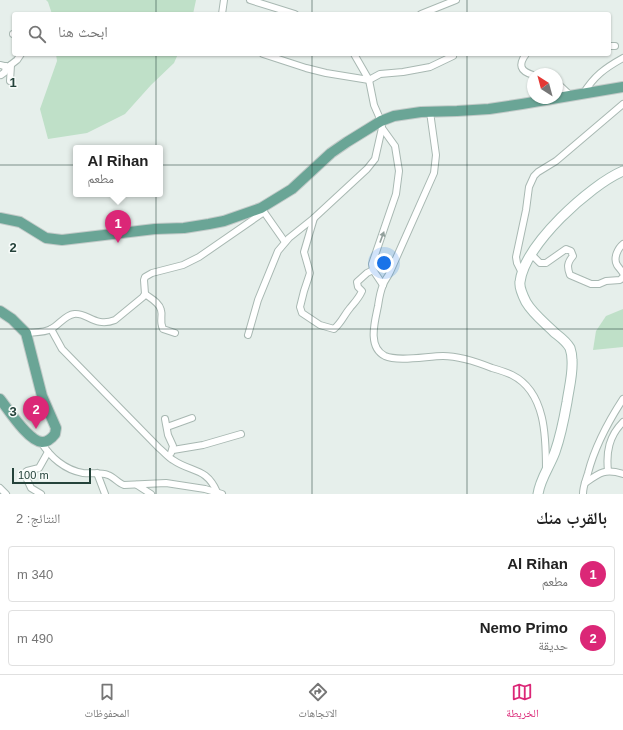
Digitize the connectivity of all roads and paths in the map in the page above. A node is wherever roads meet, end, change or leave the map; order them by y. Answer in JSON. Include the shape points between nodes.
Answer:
{"nodes":[{"id":1,"x":224,"y":0,"type":"edge"},
{"id":2,"x":250,"y":0,"type":"edge"},
{"id":3,"x":456,"y":0,"type":"edge"},
{"id":4,"x":222,"y":12,"type":"edge"},
{"id":5,"x":289,"y":12,"type":"edge"},
{"id":6,"x":426,"y":12,"type":"edge"},
{"id":7,"x":20,"y":56,"type":"edge"},
{"id":8,"x":270,"y":56,"type":"edge"},
{"id":9,"x":355,"y":56,"type":"edge"},
{"id":10,"x":453,"y":56,"type":"dead end"},
{"id":11,"x":525,"y":56,"type":"edge"},
{"id":12,"x":623,"y":58,"type":"edge"},
{"id":13,"x":6,"y":65,"type":"edge"},
{"id":14,"x":527,"y":73,"type":"edge"},
{"id":15,"x":1,"y":75,"type":"edge"},
{"id":16,"x":369,"y":80,"type":"junction"},
{"id":17,"x":10,"y":81,"type":"dead end"},
{"id":18,"x":623,"y":87,"type":"edge"},
{"id":19,"x":563,"y":88,"type":"edge"},
{"id":20,"x":583,"y":94,"type":"junction"},
{"id":21,"x":571,"y":96,"type":"junction"},
{"id":22,"x":623,"y":104,"type":"edge"},
{"id":23,"x":430,"y":112,"type":"junction"},
{"id":24,"x":381,"y":125,"type":"junction"},
{"id":25,"x":623,"y":171,"type":"edge"},
{"id":26,"x":262,"y":210,"type":"junction"},
{"id":27,"x":0,"y":218,"type":"edge"},
{"id":28,"x":314,"y":218,"type":"junction"},
{"id":29,"x":286,"y":242,"type":"junction"},
{"id":30,"x":623,"y":244,"type":"edge"},
{"id":31,"x":531,"y":254,"type":"junction"},
{"id":32,"x":372,"y":270,"type":"junction"},
{"id":33,"x":522,"y":273,"type":"junction"},
{"id":34,"x":623,"y":273,"type":"edge"},
{"id":35,"x":623,"y":277,"type":"edge"},
{"id":36,"x":383,"y":284,"type":"junction"},
{"id":37,"x":145,"y":294,"type":"junction"},
{"id":38,"x":0,"y":311,"type":"edge"},
{"id":39,"x":51,"y":329,"type":"junction"},
{"id":40,"x":26,"y":333,"type":"junction"},
{"id":41,"x":175,"y":334,"type":"dead end"},
{"id":42,"x":248,"y":335,"type":"dead end"},
{"id":43,"x":0,"y":399,"type":"edge"},
{"id":44,"x":623,"y":399,"type":"edge"},
{"id":45,"x":192,"y":418,"type":"dead end"},
{"id":46,"x":165,"y":419,"type":"dead end"},
{"id":47,"x":623,"y":422,"type":"edge"},
{"id":48,"x":167,"y":427,"type":"junction"},
{"id":49,"x":241,"y":434,"type":"dead end"},
{"id":50,"x":41,"y":442,"type":"junction"},
{"id":51,"x":173,"y":450,"type":"junction"},
{"id":52,"x":48,"y":452,"type":"junction"},
{"id":53,"x":168,"y":456,"type":"junction"},
{"id":54,"x":546,"y":471,"type":"junction"},
{"id":55,"x":608,"y":471,"type":"junction"},
{"id":56,"x":96,"y":473,"type":"junction"},
{"id":57,"x":623,"y":474,"type":"edge"},
{"id":58,"x":585,"y":483,"type":"junction"},
{"id":59,"x":137,"y":485,"type":"junction"},
{"id":60,"x":0,"y":488,"type":"edge"},
{"id":61,"x":31,"y":491,"type":"edge"},
{"id":62,"x":220,"y":493,"type":"edge"},
{"id":63,"x":6,"y":494,"type":"edge"},
{"id":64,"x":41,"y":494,"type":"edge"},
{"id":65,"x":105,"y":494,"type":"edge"},
{"id":66,"x":150,"y":494,"type":"edge"},
{"id":67,"x":538,"y":494,"type":"edge"},
{"id":68,"x":583,"y":494,"type":"edge"}],
"edges":[{"from":1,"to":4,"type":"street"},
{"from":2,"to":5,"type":"street"},
{"from":3,"to":6,"type":"street"},
{"from":7,"to":13,"type":"street"},
{"from":8,"to":16,"type":"street","via":[[326,73]]},
{"from":9,"to":16,"type":"street"},
{"from":10,"to":16,"type":"street","via":[[430,67],[380,74]]},
{"from":11,"to":14,"type":"street","via":[[521,66]]},
{"from":12,"to":20,"type":"street","via":[[606,68],[589,84]]},
{"from":13,"to":15,"type":"street","via":[[5,72]]},
{"from":13,"to":17,"type":"street"},
{"from":16,"to":24,"type":"street"},
{"from":18,"to":20,"type":"main road"},
{"from":19,"to":21,"type":"street"},
{"from":20,"to":21,"type":"main road"},
{"from":21,"to":23,"type":"main road","via":[[489,109]]},
{"from":22,"to":33,"type":"street","via":[[556,161],[534,176],[529,187],[516,257]]},
{"from":23,"to":24,"type":"main road","via":[[394,116]]},
{"from":23,"to":36,"type":"street","via":[[436,155],[434,173]]},
{"from":24,"to":26,"type":"main road","via":[[330,153],[292,188]]},
{"from":24,"to":28,"type":"street","via":[[375,159]]},
{"from":32,"to":24,"type":"street","one_way":true,"via":[[396,194],[399,176],[395,146]]},
{"from":25,"to":31,"type":"main road","via":[[581,198],[557,221]]},
{"from":26,"to":27,"type":"main road","via":[[224,221],[184,228],[62,240],[46,238],[20,222]]},
{"from":26,"to":29,"type":"street"},
{"from":26,"to":37,"type":"street","via":[[195,259],[148,275],[144,280]]},
{"from":28,"to":29,"type":"street"},
{"from":28,"to":32,"type":"street","via":[[304,252],[310,273],[300,307],[302,313],[320,325],[334,328],[341,323],[360,296],[362,291],[357,282]]},
{"from":29,"to":42,"type":"street","via":[[278,251],[264,283]]},
{"from":30,"to":34,"type":"street","via":[[616,258],[616,264]]},
{"from":31,"to":33,"type":"main road"},
{"from":31,"to":35,"type":"street","via":[[540,263],[546,263],[566,249],[571,250],[573,256],[567,268],[570,275],[591,284],[620,280]]},
{"from":32,"to":36,"type":"street"},
{"from":33,"to":54,"type":"main road","via":[[520,283],[526,302],[564,340],[572,358],[563,429]]},
{"from":36,"to":54,"type":"street","via":[[373,332],[380,351],[385,356],[393,358],[461,358],[513,375],[530,390],[541,414],[545,429]]},
{"from":37,"to":39,"type":"street","via":[[116,320],[100,322],[75,314],[67,316]]},
{"from":37,"to":41,"type":"street","via":[[161,310],[160,322],[163,329]]},
{"from":38,"to":40,"type":"main road"},
{"from":39,"to":40,"type":"street"},
{"from":39,"to":53,"type":"street","via":[[62,349]]},
{"from":40,"to":50,"type":"main road","via":[[42,396],[56,428],[52,438]]},
{"from":43,"to":50,"type":"main road","via":[[29,434]]},
{"from":44,"to":58,"type":"street","via":[[596,448]]},
{"from":45,"to":48,"type":"street"},
{"from":46,"to":48,"type":"street"},
{"from":47,"to":55,"type":"street","via":[[616,429],[607,456]]},
{"from":48,"to":51,"type":"street"},
{"from":49,"to":51,"type":"street"},
{"from":50,"to":52,"type":"street"},
{"from":51,"to":53,"type":"street"},
{"from":52,"to":56,"type":"street","via":[[69,468],[83,473]]},
{"from":52,"to":61,"type":"street","via":[[39,468],[24,474]]},
{"from":53,"to":62,"type":"street","via":[[205,475]]},
{"from":54,"to":67,"type":"main road"},
{"from":55,"to":57,"type":"street"},
{"from":55,"to":58,"type":"street","via":[[596,475]]},
{"from":56,"to":59,"type":"street","via":[[108,475],[120,484]]},
{"from":56,"to":65,"type":"street"},
{"from":58,"to":68,"type":"street"},
{"from":59,"to":62,"type":"street","via":[[166,483]]},
{"from":59,"to":66,"type":"street"},
{"from":60,"to":63,"type":"street"},
{"from":61,"to":64,"type":"street"}]}
